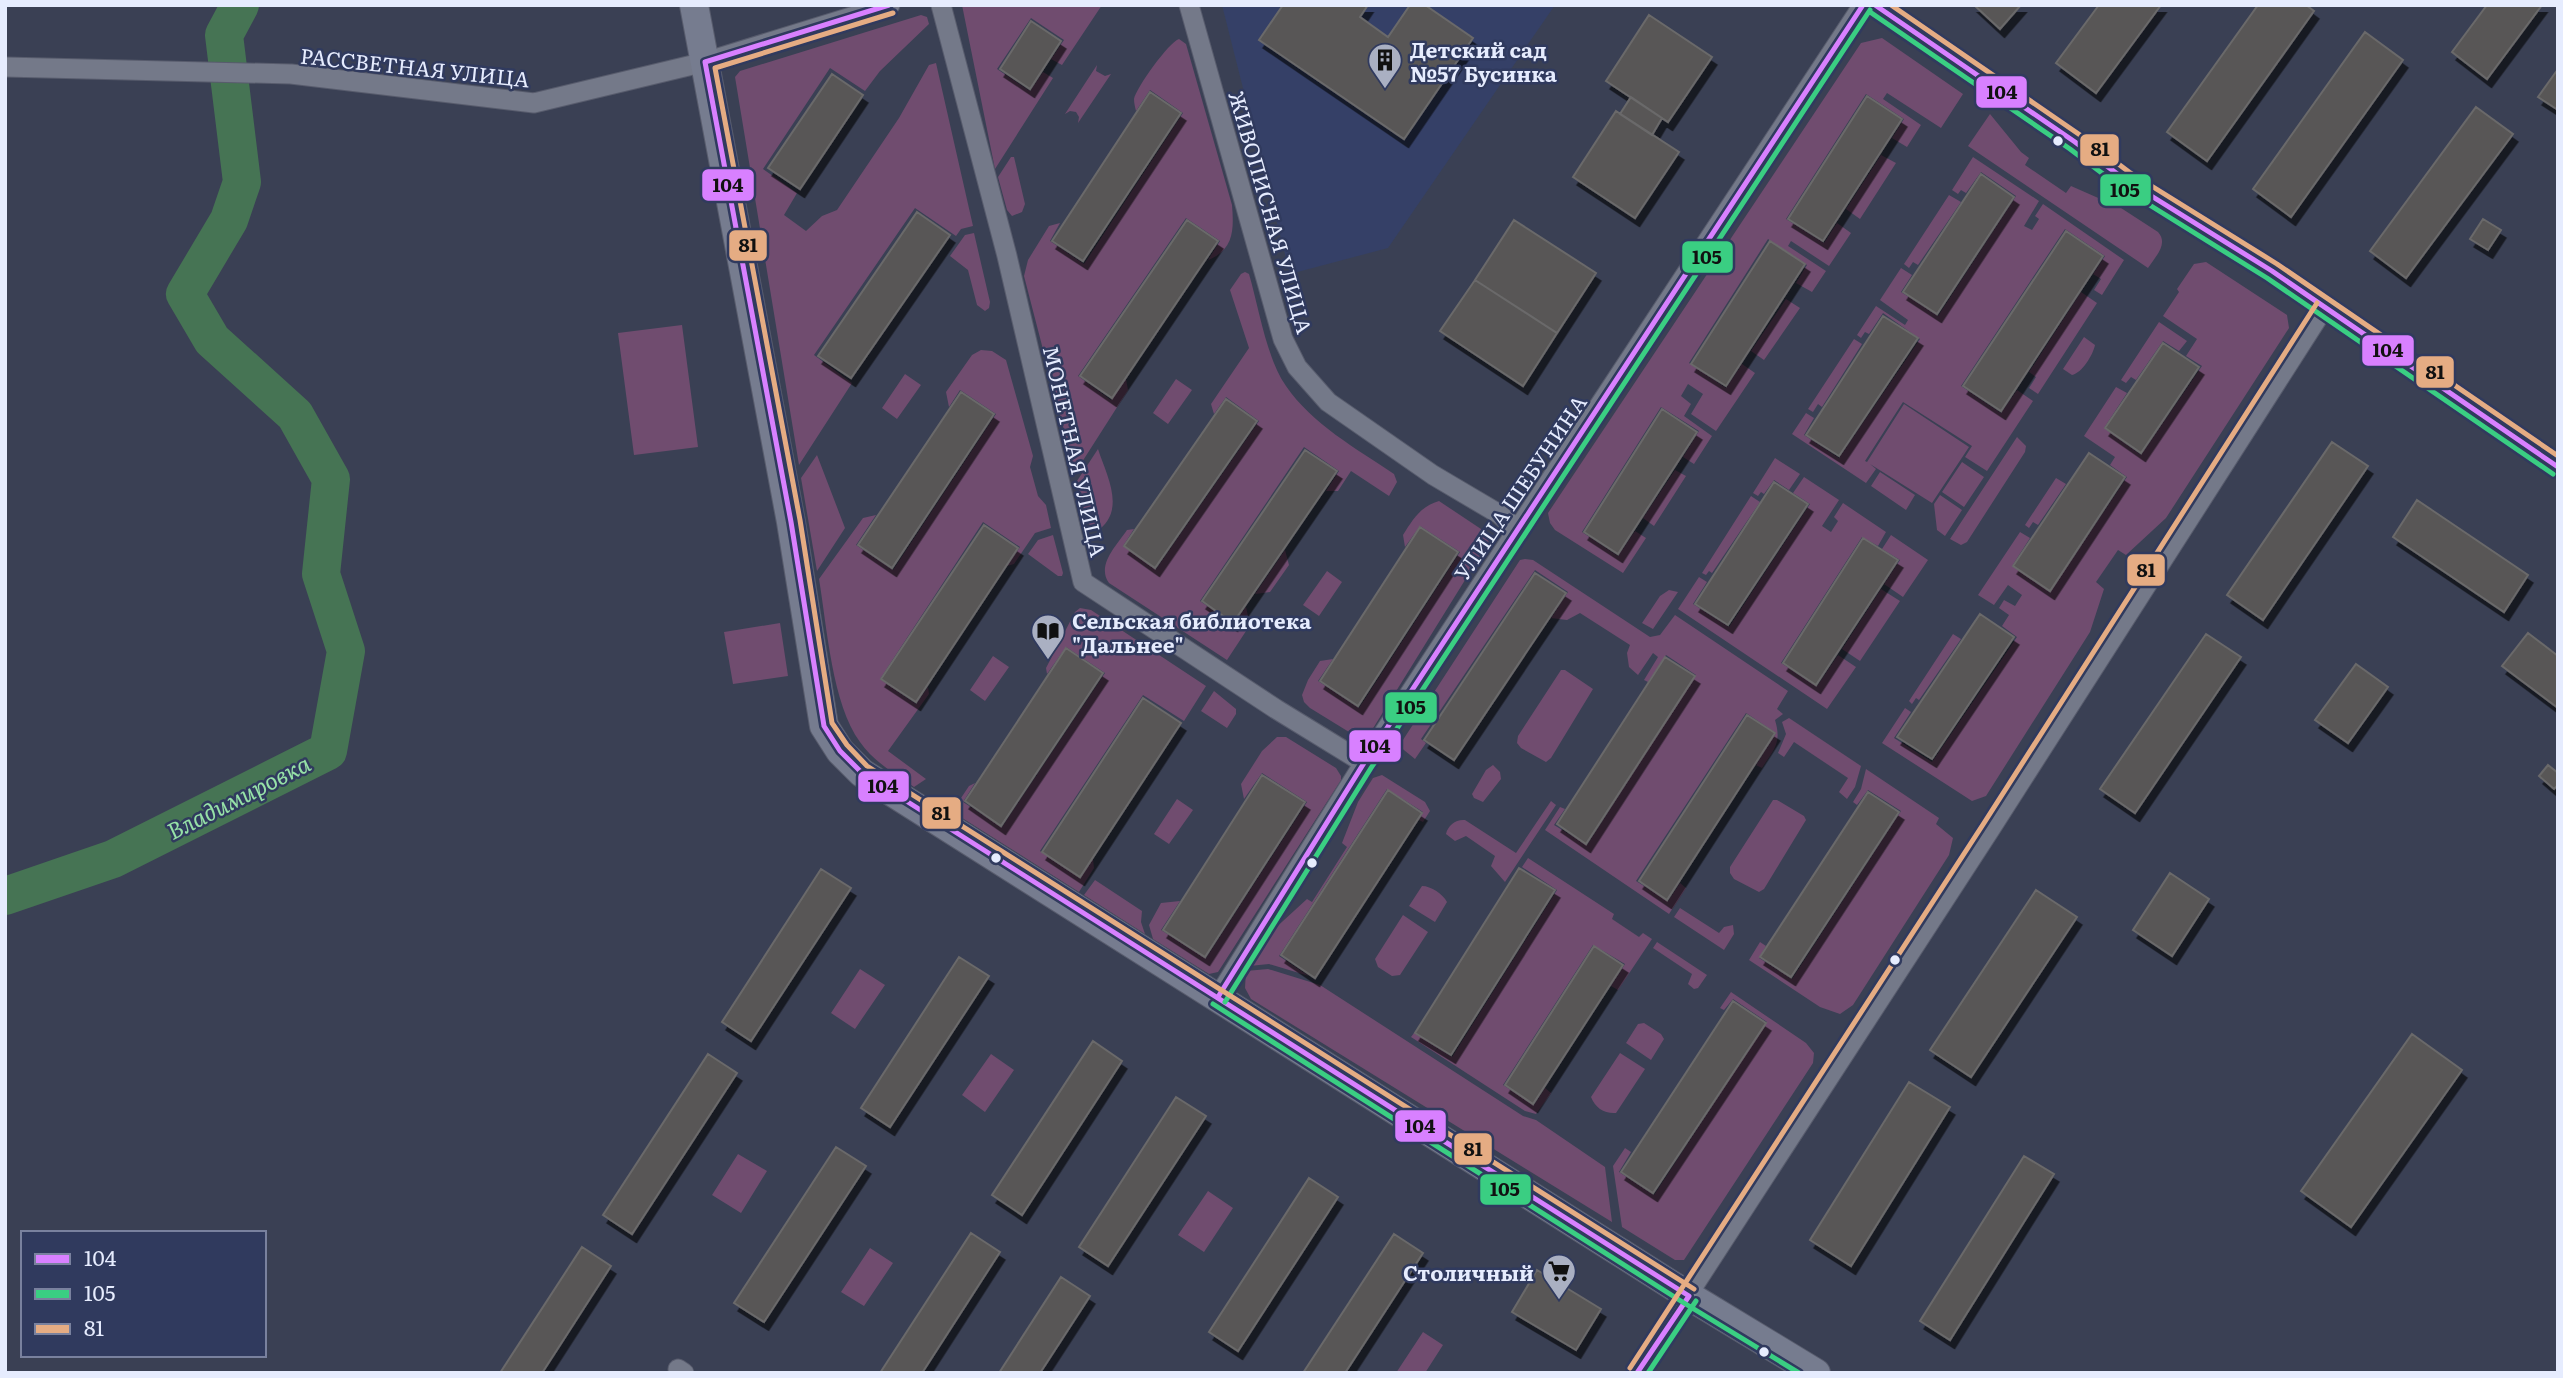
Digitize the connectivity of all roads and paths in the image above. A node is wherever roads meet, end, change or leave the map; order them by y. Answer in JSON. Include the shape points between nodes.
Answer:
{"nodes":[{"id":1,"x":694,"y":5,"type":"edge"},
{"id":2,"x":890,"y":5,"type":"edge"},
{"id":3,"x":941,"y":5,"type":"edge"},
{"id":4,"x":1189,"y":5,"type":"edge"},
{"id":5,"x":1863,"y":5,"type":"edge"},
{"id":6,"x":1875,"y":5,"type":"edge"},
{"id":7,"x":705,"y":62,"type":"junction"},
{"id":8,"x":5,"y":67,"type":"edge"},
{"id":9,"x":2324,"y":308,"type":"junction"},
{"id":10,"x":2558,"y":467,"type":"edge"},
{"id":11,"x":1518,"y":530,"type":"junction"},
{"id":12,"x":1364,"y":763,"type":"junction"},
{"id":13,"x":1218,"y":997,"type":"junction"},
{"id":14,"x":1689,"y":1296,"type":"junction"},
{"id":15,"x":1637,"y":1373,"type":"edge"},
{"id":16,"x":1816,"y":1373,"type":"edge"}],
"edges":[{"from":1,"to":7,"type":"street"},
{"from":2,"to":7,"type":"street","name":"РАССВЕТНАЯ УЛИЦА"},
{"from":3,"to":12,"type":"street","name":"МОНЕТНАЯ УЛИЦА","via":[[1010,269],[1083,582]]},
{"from":4,"to":11,"type":"street","name":"ЖИВОПИСНАЯ УЛИЦА","via":[[1283,339],[1297,367],[1328,402]]},
{"from":5,"to":11,"type":"street","name":"УЛИЦА ШЕБУНИНА"},
{"from":6,"to":9,"type":"street","via":[[2124,179]]},
{"from":7,"to":8,"type":"street","name":"РАССВЕТНАЯ УЛИЦА","via":[[534,103],[291,74]]},
{"from":7,"to":13,"type":"street","via":[[791,522],[824,726],[862,773]]},
{"from":9,"to":10,"type":"street"},
{"from":9,"to":14,"type":"street"},
{"from":11,"to":12,"type":"street","name":"УЛИЦА ШЕБУНИНА"},
{"from":12,"to":13,"type":"street","name":"УЛИЦА ШЕБУНИНА"},
{"from":13,"to":14,"type":"street"},
{"from":14,"to":15,"type":"street"},
{"from":14,"to":16,"type":"street"}]}
